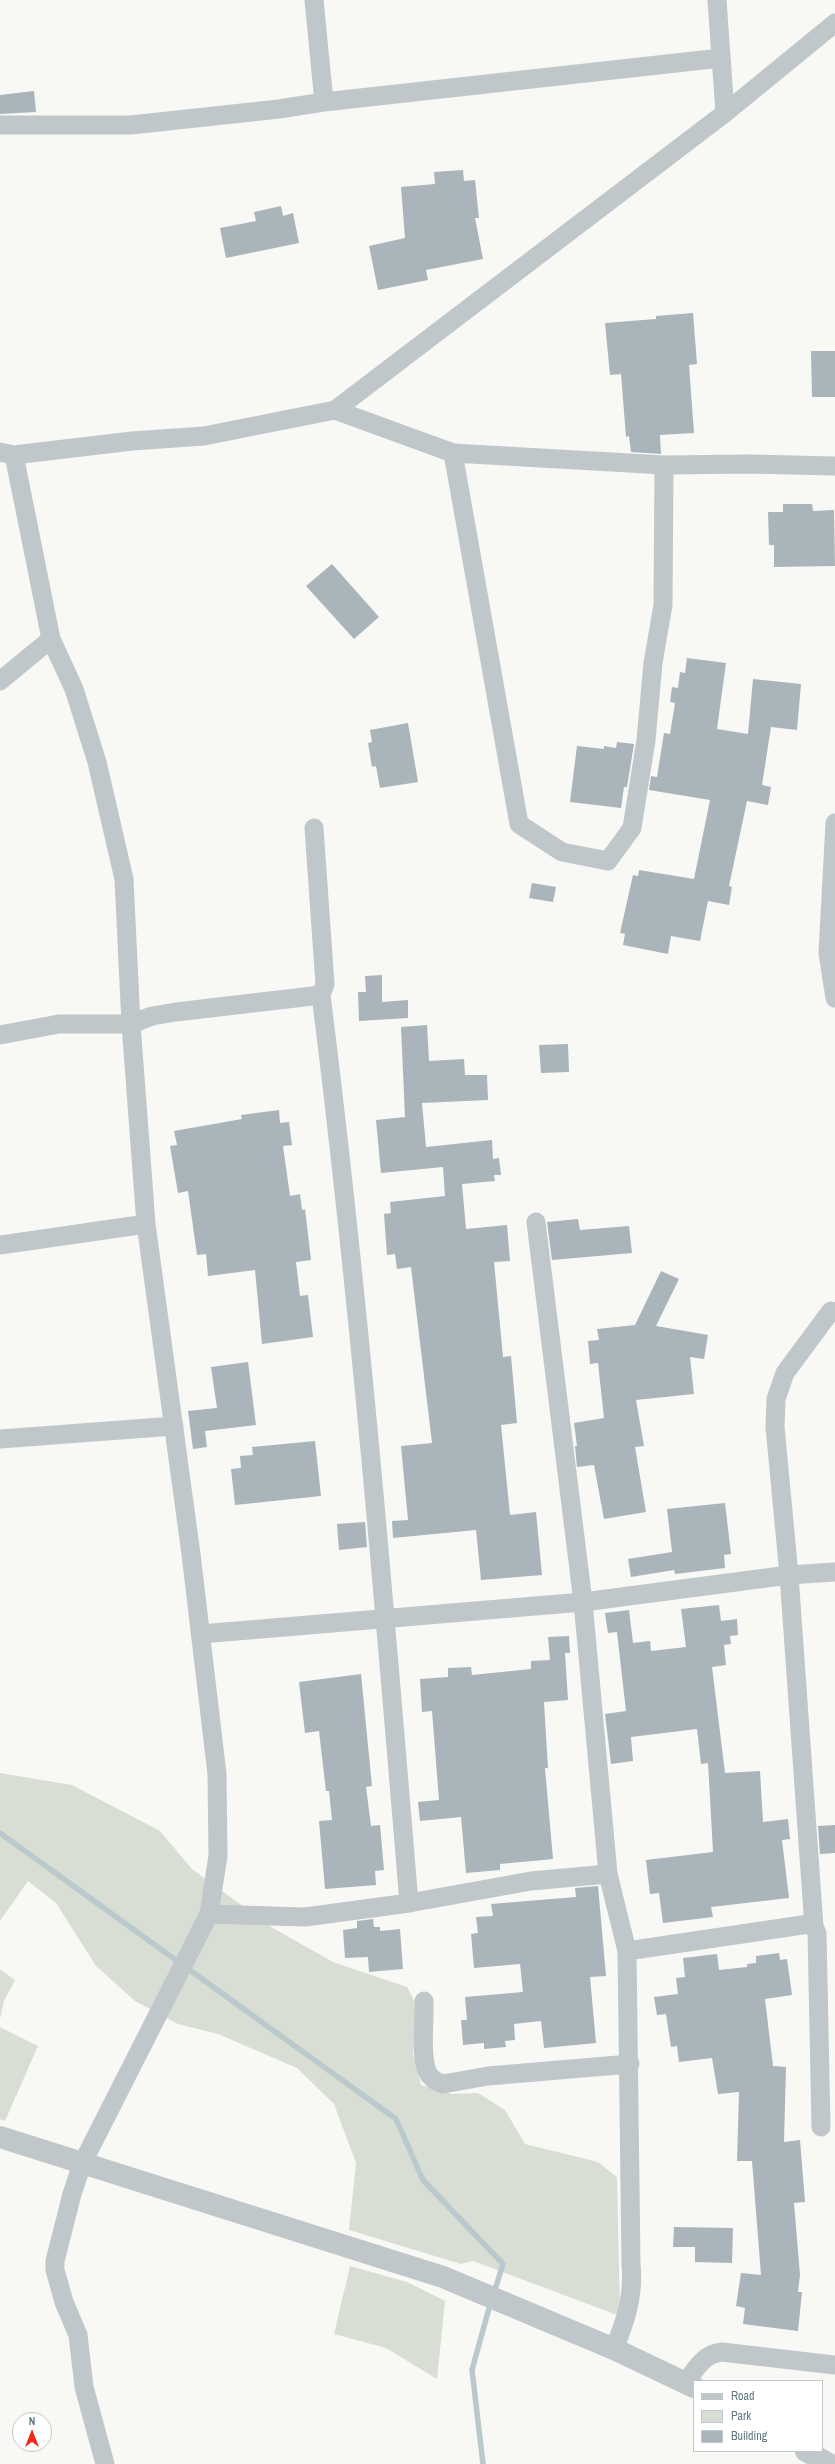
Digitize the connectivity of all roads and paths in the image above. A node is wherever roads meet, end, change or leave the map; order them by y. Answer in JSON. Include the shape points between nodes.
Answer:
{"nodes":[{"id":1,"x":314,"y":0,"type":"edge"},
{"id":2,"x":717,"y":0,"type":"edge"},
{"id":3,"x":835,"y":23,"type":"edge"},
{"id":4,"x":721,"y":58,"type":"junction"},
{"id":5,"x":324,"y":102,"type":"junction"},
{"id":6,"x":725,"y":113,"type":"junction"},
{"id":7,"x":0,"y":125,"type":"edge"},
{"id":8,"x":335,"y":410,"type":"junction"},
{"id":9,"x":453,"y":453,"type":"junction"},
{"id":10,"x":7,"y":454,"type":"edge"},
{"id":11,"x":664,"y":465,"type":"junction"},
{"id":12,"x":835,"y":466,"type":"edge"},
{"id":13,"x":51,"y":639,"type":"junction"},
{"id":14,"x":0,"y":681,"type":"edge"},
{"id":15,"x":835,"y":823,"type":"edge"},
{"id":16,"x":314,"y":828,"type":"dead end"},
{"id":17,"x":321,"y":995,"type":"junction"},
{"id":18,"x":835,"y":998,"type":"edge"},
{"id":19,"x":131,"y":1024,"type":"junction"},
{"id":20,"x":0,"y":1034,"type":"edge"},
{"id":21,"x":536,"y":1222,"type":"dead end"},
{"id":22,"x":146,"y":1224,"type":"junction"},
{"id":23,"x":0,"y":1245,"type":"edge"},
{"id":24,"x":832,"y":1311,"type":"dead end"},
{"id":25,"x":174,"y":1426,"type":"junction"},
{"id":26,"x":0,"y":1439,"type":"edge"},
{"id":27,"x":835,"y":1572,"type":"edge"},
{"id":28,"x":789,"y":1575,"type":"junction"},
{"id":29,"x":583,"y":1602,"type":"junction"},
{"id":30,"x":386,"y":1619,"type":"junction"},
{"id":31,"x":201,"y":1634,"type":"junction"},
{"id":32,"x":608,"y":1874,"type":"junction"},
{"id":33,"x":409,"y":1903,"type":"junction"},
{"id":34,"x":208,"y":1914,"type":"junction"},
{"id":35,"x":814,"y":1927,"type":"junction"},
{"id":36,"x":627,"y":1951,"type":"junction"},
{"id":37,"x":424,"y":2001,"type":"dead end"},
{"id":38,"x":630,"y":2064,"type":"junction"},
{"id":39,"x":821,"y":2127,"type":"dead end"},
{"id":40,"x":0,"y":2137,"type":"edge"},
{"id":41,"x":82,"y":2164,"type":"junction"},
{"id":42,"x":614,"y":2348,"type":"junction"},
{"id":43,"x":835,"y":2365,"type":"edge"},
{"id":44,"x":690,"y":2385,"type":"edge"},
{"id":45,"x":808,"y":2452,"type":"edge"},
{"id":46,"x":105,"y":2464,"type":"edge"},
{"id":47,"x":829,"y":2464,"type":"edge"}],
"edges":[{"from":1,"to":5,"type":"street"},
{"from":2,"to":4,"type":"street"},
{"from":3,"to":6,"type":"street"},
{"from":4,"to":5,"type":"street"},
{"from":4,"to":6,"type":"street"},
{"from":5,"to":7,"type":"street","via":[[131,125]]},
{"from":6,"to":8,"type":"street"},
{"from":8,"to":9,"type":"street"},
{"from":8,"to":10,"type":"street","via":[[204,436]]},
{"from":9,"to":11,"type":"street"},
{"from":9,"to":11,"type":"street","via":[[519,824],[562,852],[608,861],[632,828],[646,740],[663,605]]},
{"from":10,"to":13,"type":"street"},
{"from":11,"to":12,"type":"street"},
{"from":13,"to":14,"type":"street"},
{"from":13,"to":19,"type":"street","via":[[74,689],[98,762],[124,879]]},
{"from":15,"to":18,"type":"street","via":[[828,953]]},
{"from":16,"to":17,"type":"street","via":[[325,984]]},
{"from":17,"to":19,"type":"street","via":[[176,1012],[152,1016]]},
{"from":17,"to":30,"type":"street","via":[[352,1260]]},
{"from":19,"to":20,"type":"street","via":[[59,1024]]},
{"from":19,"to":22,"type":"street"},
{"from":21,"to":29,"type":"street"},
{"from":22,"to":23,"type":"street"},
{"from":22,"to":25,"type":"street"},
{"from":24,"to":28,"type":"street","via":[[785,1373],[776,1399],[775,1427]]},
{"from":25,"to":26,"type":"street"},
{"from":25,"to":31,"type":"street"},
{"from":27,"to":28,"type":"street"},
{"from":28,"to":29,"type":"street"},
{"from":28,"to":35,"type":"street"},
{"from":29,"to":30,"type":"street"},
{"from":29,"to":32,"type":"street"},
{"from":30,"to":31,"type":"street"},
{"from":30,"to":33,"type":"street"},
{"from":31,"to":34,"type":"street","via":[[217,1774],[218,1856]]},
{"from":32,"to":33,"type":"street","via":[[531,1881]]},
{"from":32,"to":36,"type":"street"},
{"from":33,"to":34,"type":"street","via":[[305,1917]]},
{"from":34,"to":41,"type":"street"},
{"from":35,"to":36,"type":"street","via":[[809,1924]]},
{"from":35,"to":39,"type":"street","via":[[817,1933]]},
{"from":36,"to":38,"type":"street"},
{"from":37,"to":38,"type":"street","via":[[425,2059],[427,2071],[436,2082],[443,2084],[488,2076]]},
{"from":38,"to":42,"type":"street","via":[[633,2285],[628,2313]]},
{"from":40,"to":41,"type":"street"},
{"from":41,"to":42,"type":"street","via":[[443,2277]]},
{"from":41,"to":46,"type":"street","via":[[72,2194],[55,2270],[64,2302],[78,2335],[84,2387]]},
{"from":42,"to":44,"type":"street"},
{"from":43,"to":44,"type":"street","via":[[722,2352],[711,2354],[704,2359]]},
{"from":45,"to":47,"type":"street"}]}
